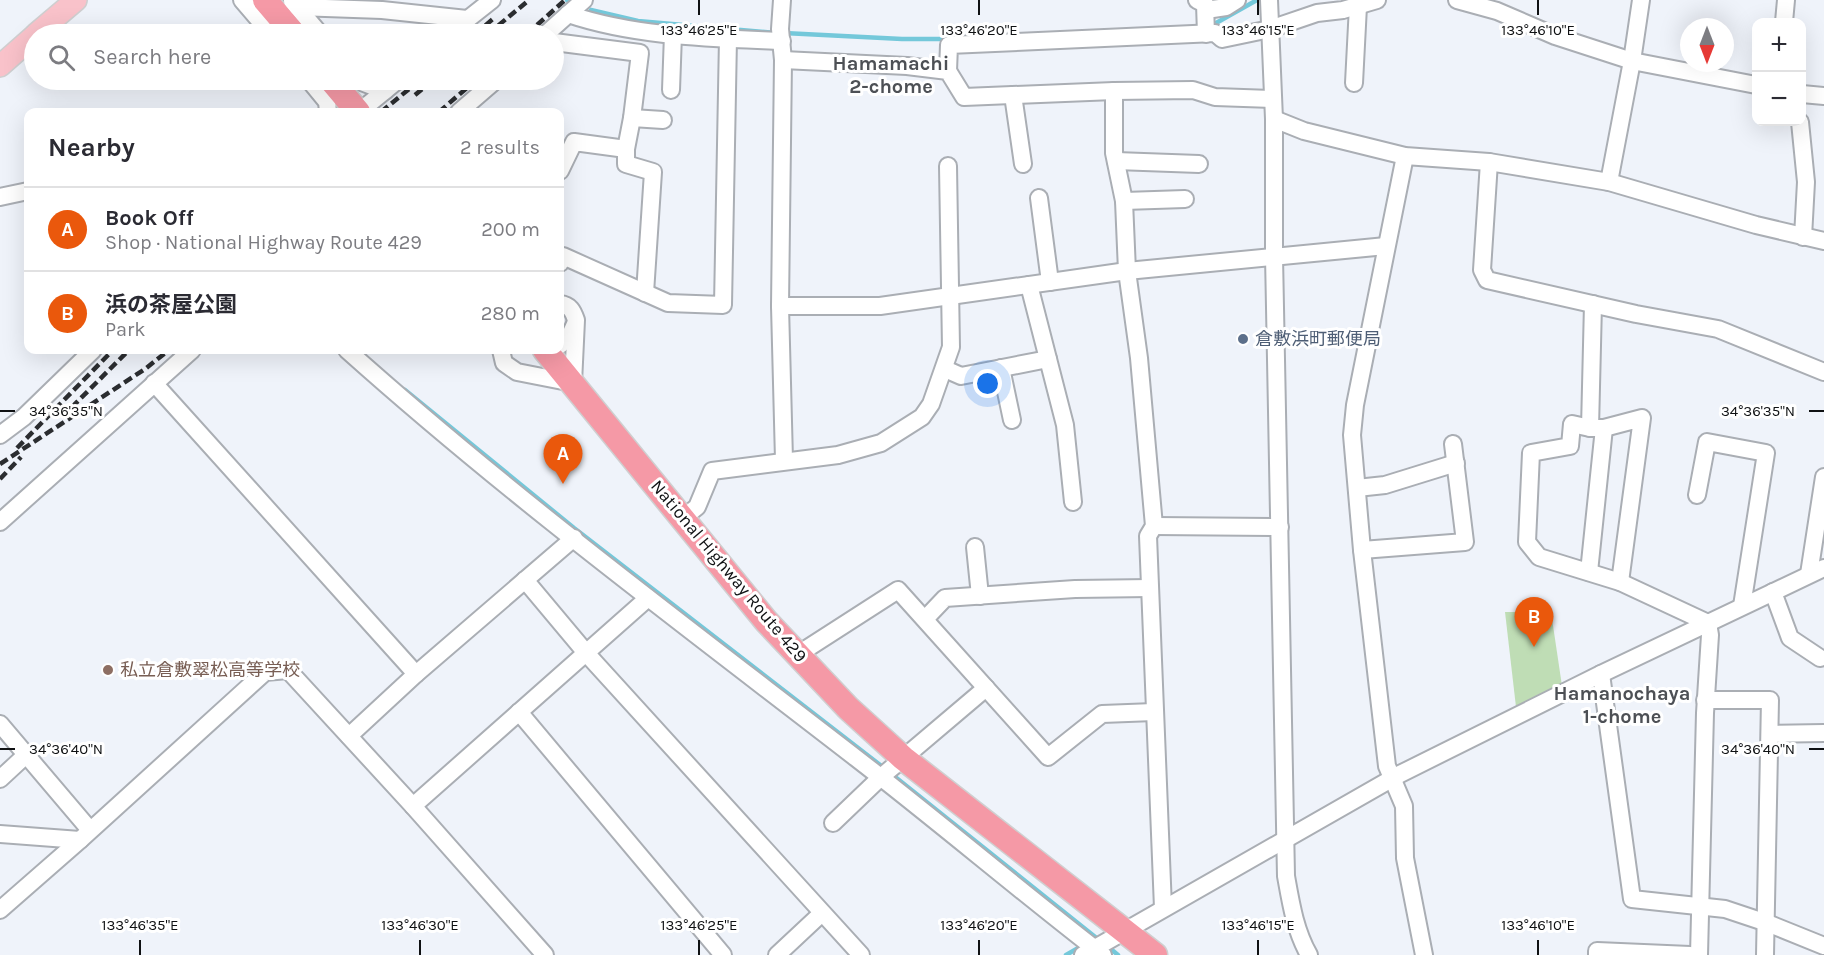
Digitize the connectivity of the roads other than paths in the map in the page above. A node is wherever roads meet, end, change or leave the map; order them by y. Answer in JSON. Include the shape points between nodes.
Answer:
{"nodes":[{"id":1,"x":76,"y":0,"type":"edge"},
{"id":2,"x":242,"y":0,"type":"edge"},
{"id":3,"x":265,"y":0,"type":"edge"},
{"id":4,"x":492,"y":0,"type":"edge"},
{"id":5,"x":584,"y":0,"type":"edge"},
{"id":6,"x":782,"y":0,"type":"edge"},
{"id":7,"x":1237,"y":0,"type":"edge"},
{"id":8,"x":1269,"y":0,"type":"edge"},
{"id":9,"x":1377,"y":0,"type":"edge"},
{"id":10,"x":1457,"y":0,"type":"edge"},
{"id":11,"x":1641,"y":0,"type":"edge"},
{"id":12,"x":1786,"y":0,"type":"edge"},
{"id":13,"x":294,"y":3,"type":"edge"},
{"id":14,"x":1358,"y":6,"type":"junction"},
{"id":15,"x":568,"y":14,"type":"junction"},
{"id":16,"x":467,"y":18,"type":"junction"},
{"id":17,"x":1784,"y":18,"type":"edge"},
{"id":18,"x":1204,"y":20,"type":"edge"},
{"id":19,"x":48,"y":24,"type":"edge"},
{"id":20,"x":262,"y":24,"type":"edge"},
{"id":21,"x":285,"y":24,"type":"edge"},
{"id":22,"x":312,"y":24,"type":"edge"},
{"id":23,"x":460,"y":24,"type":"edge"},
{"id":24,"x":557,"y":24,"type":"edge"},
{"id":25,"x":1270,"y":29,"type":"junction"},
{"id":26,"x":673,"y":34,"type":"junction"},
{"id":27,"x":781,"y":36,"type":"junction"},
{"id":28,"x":728,"y":39,"type":"junction"},
{"id":29,"x":564,"y":43,"type":"edge"},
{"id":30,"x":24,"y":45,"type":"edge"},
{"id":31,"x":783,"y":60,"type":"junction"},
{"id":32,"x":1632,"y":61,"type":"junction"},
{"id":33,"x":0,"y":66,"type":"edge"},
{"id":34,"x":948,"y":71,"type":"junction"},
{"id":35,"x":1354,"y":83,"type":"dead end"},
{"id":36,"x":1752,"y":84,"type":"edge"},
{"id":37,"x":317,"y":90,"type":"edge"},
{"id":38,"x":347,"y":90,"type":"edge"},
{"id":39,"x":362,"y":90,"type":"edge"},
{"id":40,"x":386,"y":90,"type":"edge"},
{"id":41,"x":484,"y":90,"type":"edge"},
{"id":42,"x":671,"y":90,"type":"dead end"},
{"id":43,"x":1114,"y":91,"type":"junction"},
{"id":44,"x":1806,"y":94,"type":"edge"},
{"id":45,"x":1013,"y":95,"type":"junction"},
{"id":46,"x":1824,"y":96,"type":"edge"},
{"id":47,"x":1273,"y":99,"type":"junction"},
{"id":48,"x":369,"y":104,"type":"edge"},
{"id":49,"x":328,"y":108,"type":"edge"},
{"id":50,"x":464,"y":108,"type":"edge"},
{"id":51,"x":632,"y":118,"type":"junction"},
{"id":52,"x":1274,"y":119,"type":"junction"},
{"id":53,"x":663,"y":120,"type":"dead end"},
{"id":54,"x":1800,"y":126,"type":"edge"},
{"id":55,"x":626,"y":148,"type":"junction"},
{"id":56,"x":1404,"y":156,"type":"junction"},
{"id":57,"x":1116,"y":161,"type":"junction"},
{"id":58,"x":1489,"y":162,"type":"junction"},
{"id":59,"x":564,"y":163,"type":"edge"},
{"id":60,"x":1023,"y":164,"type":"dead end"},
{"id":61,"x":1198,"y":164,"type":"dead end"},
{"id":62,"x":948,"y":166,"type":"dead end"},
{"id":63,"x":1609,"y":182,"type":"junction"},
{"id":64,"x":24,"y":192,"type":"edge"},
{"id":65,"x":0,"y":197,"type":"edge"},
{"id":66,"x":1039,"y":198,"type":"dead end"},
{"id":67,"x":1185,"y":199,"type":"dead end"},
{"id":68,"x":1124,"y":201,"type":"junction"},
{"id":69,"x":1803,"y":237,"type":"junction"},
{"id":70,"x":1824,"y":241,"type":"edge"},
{"id":71,"x":1386,"y":246,"type":"junction"},
{"id":72,"x":564,"y":256,"type":"edge"},
{"id":73,"x":1274,"y":256,"type":"junction"},
{"id":74,"x":1127,"y":271,"type":"junction"},
{"id":75,"x":1050,"y":282,"type":"junction"},
{"id":76,"x":1029,"y":285,"type":"junction"},
{"id":77,"x":645,"y":293,"type":"junction"},
{"id":78,"x":949,"y":298,"type":"junction"},
{"id":79,"x":1593,"y":304,"type":"junction"},
{"id":80,"x":564,"y":305,"type":"edge"},
{"id":81,"x":780,"y":306,"type":"junction"},
{"id":82,"x":576,"y":320,"type":"junction"},
{"id":83,"x":564,"y":341,"type":"edge"},
{"id":84,"x":89,"y":354,"type":"edge"},
{"id":85,"x":187,"y":354,"type":"edge"},
{"id":86,"x":352,"y":354,"type":"edge"},
{"id":87,"x":502,"y":354,"type":"edge"},
{"id":88,"x":542,"y":354,"type":"edge"},
{"id":89,"x":548,"y":354,"type":"edge"},
{"id":90,"x":1048,"y":359,"type":"junction"},
{"id":91,"x":1001,"y":368,"type":"junction"},
{"id":92,"x":945,"y":369,"type":"junction"},
{"id":93,"x":517,"y":372,"type":"junction"},
{"id":94,"x":1824,"y":372,"type":"edge"},
{"id":95,"x":154,"y":382,"type":"junction"},
{"id":96,"x":573,"y":382,"type":"junction"},
{"id":97,"x":1012,"y":420,"type":"dead end"},
{"id":98,"x":1597,"y":428,"type":"junction"},
{"id":99,"x":0,"y":435,"type":"edge"},
{"id":100,"x":1453,"y":444,"type":"dead end"},
{"id":101,"x":784,"y":460,"type":"junction"},
{"id":102,"x":1456,"y":463,"type":"junction"},
{"id":103,"x":1824,"y":477,"type":"edge"},
{"id":104,"x":1357,"y":488,"type":"junction"},
{"id":105,"x":1697,"y":495,"type":"dead end"},
{"id":106,"x":1073,"y":502,"type":"dead end"},
{"id":107,"x":683,"y":518,"type":"junction"},
{"id":108,"x":0,"y":522,"type":"edge"},
{"id":109,"x":1154,"y":526,"type":"junction"},
{"id":110,"x":1281,"y":527,"type":"junction"},
{"id":111,"x":574,"y":538,"type":"junction"},
{"id":112,"x":975,"y":547,"type":"dead end"},
{"id":113,"x":1362,"y":550,"type":"junction"},
{"id":114,"x":1816,"y":571,"type":"edge"},
{"id":115,"x":1589,"y":572,"type":"junction"},
{"id":116,"x":525,"y":580,"type":"junction"},
{"id":117,"x":1620,"y":582,"type":"junction"},
{"id":118,"x":1150,"y":588,"type":"junction"},
{"id":119,"x":1773,"y":592,"type":"junction"},
{"id":120,"x":980,"y":596,"type":"junction"},
{"id":121,"x":648,"y":598,"type":"junction"},
{"id":122,"x":1742,"y":606,"type":"junction"},
{"id":123,"x":925,"y":619,"type":"junction"},
{"id":124,"x":1708,"y":623,"type":"junction"},
{"id":125,"x":587,"y":654,"type":"junction"},
{"id":126,"x":797,"y":655,"type":"junction"},
{"id":127,"x":1820,"y":658,"type":"dead end"},
{"id":128,"x":416,"y":674,"type":"junction"},
{"id":129,"x":1601,"y":674,"type":"junction"},
{"id":130,"x":986,"y":688,"type":"junction"},
{"id":131,"x":1705,"y":699,"type":"junction"},
{"id":132,"x":519,"y":712,"type":"junction"},
{"id":133,"x":1154,"y":712,"type":"junction"},
{"id":134,"x":0,"y":724,"type":"edge"},
{"id":135,"x":1824,"y":733,"type":"edge"},
{"id":136,"x":1770,"y":734,"type":"junction"},
{"id":137,"x":349,"y":736,"type":"junction"},
{"id":138,"x":26,"y":755,"type":"junction"},
{"id":139,"x":890,"y":769,"type":"junction"},
{"id":140,"x":1392,"y":778,"type":"junction"},
{"id":141,"x":0,"y":779,"type":"edge"},
{"id":142,"x":413,"y":806,"type":"junction"},
{"id":143,"x":833,"y":823,"type":"dead end"},
{"id":144,"x":0,"y":834,"type":"edge"},
{"id":145,"x":85,"y":835,"type":"junction"},
{"id":146,"x":1286,"y":838,"type":"junction"},
{"id":147,"x":1163,"y":908,"type":"junction"},
{"id":148,"x":1700,"y":908,"type":"junction"},
{"id":149,"x":0,"y":910,"type":"edge"},
{"id":150,"x":822,"y":913,"type":"junction"},
{"id":151,"x":1767,"y":923,"type":"junction"},
{"id":152,"x":1102,"y":946,"type":"edge"},
{"id":153,"x":1824,"y":946,"type":"edge"},
{"id":154,"x":545,"y":955,"type":"edge"},
{"id":155,"x":723,"y":955,"type":"edge"},
{"id":156,"x":777,"y":955,"type":"edge"},
{"id":157,"x":861,"y":955,"type":"edge"},
{"id":158,"x":1155,"y":955,"type":"edge"},
{"id":159,"x":1309,"y":955,"type":"edge"},
{"id":160,"x":1424,"y":955,"type":"edge"},
{"id":161,"x":1596,"y":955,"type":"edge"},
{"id":162,"x":1690,"y":955,"type":"edge"},
{"id":163,"x":1699,"y":955,"type":"edge"},
{"id":164,"x":1765,"y":955,"type":"edge"}],
"edges":[{"from":1,"to":19,"type":"main road"},
{"from":2,"to":20,"type":"street"},
{"from":3,"to":21,"type":"highway"},
{"from":4,"to":16,"type":"street"},
{"from":5,"to":15,"type":"street"},
{"from":6,"to":27,"type":"street"},
{"from":7,"to":18,"type":"street"},
{"from":8,"to":25,"type":"street"},
{"from":9,"to":14,"type":"street"},
{"from":10,"to":32,"type":"street"},
{"from":11,"to":32,"type":"street"},
{"from":12,"to":17,"type":"street"},
{"from":13,"to":16,"type":"street"},
{"from":13,"to":22,"type":"street"},
{"from":14,"to":25,"type":"street","via":[[1317,13]]},
{"from":14,"to":35,"type":"street"},
{"from":15,"to":24,"type":"street"},
{"from":15,"to":26,"type":"street","via":[[594,23]]},
{"from":16,"to":23,"type":"street"},
{"from":18,"to":25,"type":"street","via":[[1222,39]]},
{"from":18,"to":34,"type":"street","via":[[949,45]]},
{"from":25,"to":47,"type":"street"},
{"from":26,"to":28,"type":"street"},
{"from":26,"to":42,"type":"street"},
{"from":27,"to":28,"type":"street"},
{"from":27,"to":31,"type":"street"},
{"from":28,"to":77,"type":"street","via":[[723,305],[668,303]]},
{"from":29,"to":51,"type":"street","via":[[640,53]]},
{"from":30,"to":33,"type":"main road"},
{"from":31,"to":34,"type":"street"},
{"from":31,"to":81,"type":"street"},
{"from":32,"to":36,"type":"street"},
{"from":32,"to":63,"type":"street"},
{"from":34,"to":45,"type":"street","via":[[964,97]]},
{"from":37,"to":49,"type":"street"},
{"from":38,"to":48,"type":"highway"},
{"from":39,"to":48,"type":"street"},
{"from":40,"to":48,"type":"street"},
{"from":41,"to":50,"type":"street"},
{"from":43,"to":45,"type":"street"},
{"from":43,"to":47,"type":"street","via":[[1193,90],[1215,97]]},
{"from":43,"to":57,"type":"street"},
{"from":44,"to":46,"type":"street"},
{"from":45,"to":60,"type":"street"},
{"from":47,"to":52,"type":"street"},
{"from":51,"to":53,"type":"street"},
{"from":51,"to":55,"type":"street"},
{"from":52,"to":56,"type":"street","via":[[1304,131]]},
{"from":52,"to":73,"type":"street"},
{"from":54,"to":69,"type":"street","via":[[1806,182]]},
{"from":55,"to":59,"type":"street","via":[[574,142]]},
{"from":55,"to":77,"type":"street","via":[[626,164],[653,172]]},
{"from":56,"to":58,"type":"street"},
{"from":56,"to":71,"type":"street"},
{"from":57,"to":61,"type":"street"},
{"from":57,"to":68,"type":"street"},
{"from":58,"to":63,"type":"street"},
{"from":58,"to":79,"type":"street","via":[[1482,270],[1487,280]]},
{"from":62,"to":78,"type":"street"},
{"from":63,"to":69,"type":"street"},
{"from":64,"to":65,"type":"street"},
{"from":66,"to":75,"type":"street"},
{"from":67,"to":68,"type":"street"},
{"from":68,"to":74,"type":"street"},
{"from":69,"to":70,"type":"street"},
{"from":71,"to":73,"type":"street"},
{"from":71,"to":104,"type":"street","via":[[1355,405],[1352,435]]},
{"from":72,"to":77,"type":"street"},
{"from":73,"to":74,"type":"street"},
{"from":73,"to":110,"type":"street"},
{"from":74,"to":75,"type":"street"},
{"from":74,"to":109,"type":"street"},
{"from":75,"to":76,"type":"street"},
{"from":76,"to":78,"type":"street"},
{"from":76,"to":90,"type":"street"},
{"from":78,"to":81,"type":"street","via":[[880,306]]},
{"from":78,"to":92,"type":"street","via":[[951,347]]},
{"from":79,"to":94,"type":"street","via":[[1718,329]]},
{"from":79,"to":98,"type":"street"},
{"from":80,"to":82,"type":"street","via":[[573,310]]},
{"from":81,"to":101,"type":"street"},
{"from":82,"to":83,"type":"street"},
{"from":82,"to":96,"type":"street"},
{"from":84,"to":99,"type":"street"},
{"from":85,"to":95,"type":"street"},
{"from":86,"to":111,"type":"street"},
{"from":87,"to":93,"type":"street","via":[[504,363]]},
{"from":88,"to":93,"type":"street","via":[[535,365]]},
{"from":89,"to":96,"type":"highway","name":"National Highway Route 429"},
{"from":90,"to":91,"type":"street"},
{"from":90,"to":106,"type":"street","via":[[1065,425]]},
{"from":91,"to":92,"type":"street","via":[[961,376]]},
{"from":91,"to":97,"type":"street"},
{"from":92,"to":101,"type":"street","via":[[931,404],[905,430],[881,443],[838,455]]},
{"from":93,"to":96,"type":"street"},
{"from":95,"to":108,"type":"street"},
{"from":95,"to":128,"type":"street"},
{"from":96,"to":107,"type":"highway","name":"National Highway Route 429"},
{"from":98,"to":115,"type":"street"},
{"from":98,"to":115,"type":"street","via":[[1572,424],[1570,446],[1530,453],[1527,542],[1539,557]]},
{"from":98,"to":117,"type":"street","via":[[1642,418]]},
{"from":100,"to":102,"type":"street"},
{"from":101,"to":107,"type":"street","via":[[712,471],[697,507]]},
{"from":102,"to":104,"type":"street","via":[[1385,485]]},
{"from":102,"to":113,"type":"street","via":[[1465,542]]},
{"from":103,"to":114,"type":"street"},
{"from":104,"to":113,"type":"street"},
{"from":105,"to":122,"type":"street","via":[[1707,442],[1766,453]]},
{"from":107,"to":126,"type":"highway","name":"National Highway Route 429"},
{"from":109,"to":110,"type":"street"},
{"from":109,"to":118,"type":"street","via":[[1148,536]]},
{"from":110,"to":146,"type":"street"},
{"from":111,"to":116,"type":"street"},
{"from":111,"to":121,"type":"street"},
{"from":112,"to":120,"type":"street"},
{"from":113,"to":140,"type":"street","via":[[1387,766]]},
{"from":114,"to":119,"type":"street"},
{"from":115,"to":117,"type":"street"},
{"from":116,"to":125,"type":"street"},
{"from":116,"to":128,"type":"street"},
{"from":117,"to":124,"type":"street"},
{"from":118,"to":120,"type":"street"},
{"from":118,"to":133,"type":"street"},
{"from":119,"to":122,"type":"street"},
{"from":119,"to":127,"type":"street","via":[[1790,638]]},
{"from":120,"to":123,"type":"street","via":[[945,598]]},
{"from":121,"to":125,"type":"street"},
{"from":121,"to":139,"type":"street"},
{"from":122,"to":124,"type":"street"},
{"from":123,"to":126,"type":"street","via":[[898,590]]},
{"from":123,"to":130,"type":"street"},
{"from":124,"to":129,"type":"street"},
{"from":124,"to":131,"type":"street"},
{"from":125,"to":132,"type":"street"},
{"from":125,"to":150,"type":"street"},
{"from":126,"to":139,"type":"highway","name":"National Highway Route 429","via":[[848,708]]},
{"from":128,"to":137,"type":"street"},
{"from":129,"to":140,"type":"street"},
{"from":129,"to":148,"type":"street","via":[[1632,899]]},
{"from":130,"to":133,"type":"street","via":[[1048,757],[1102,714]]},
{"from":130,"to":139,"type":"street"},
{"from":131,"to":136,"type":"street","via":[[1770,700]]},
{"from":131,"to":148,"type":"street"},
{"from":132,"to":142,"type":"street"},
{"from":132,"to":155,"type":"street"},
{"from":133,"to":147,"type":"street"},
{"from":134,"to":138,"type":"street"},
{"from":135,"to":136,"type":"street"},
{"from":136,"to":151,"type":"street"},
{"from":137,"to":142,"type":"street"},
{"from":137,"to":145,"type":"street","via":[[288,670],[265,672]]},
{"from":138,"to":141,"type":"street"},
{"from":138,"to":145,"type":"street"},
{"from":139,"to":143,"type":"street"},
{"from":139,"to":152,"type":"highway","name":"National Highway Route 429"},
{"from":139,"to":152,"type":"street"},
{"from":140,"to":146,"type":"street"},
{"from":140,"to":160,"type":"street","via":[[1404,806],[1405,858]]},
{"from":142,"to":154,"type":"street"},
{"from":144,"to":145,"type":"street"},
{"from":145,"to":149,"type":"street"},
{"from":146,"to":147,"type":"street"},
{"from":146,"to":159,"type":"street","via":[[1286,876],[1293,918]]},
{"from":147,"to":152,"type":"street"},
{"from":148,"to":151,"type":"street","via":[[1725,909]]},
{"from":148,"to":163,"type":"street"},
{"from":150,"to":156,"type":"street"},
{"from":150,"to":157,"type":"street"},
{"from":151,"to":153,"type":"street"},
{"from":151,"to":164,"type":"street"},
{"from":152,"to":158,"type":"highway","name":"National Highway Route 429"},
{"from":161,"to":162,"type":"street","via":[[1597,951]]}]}
